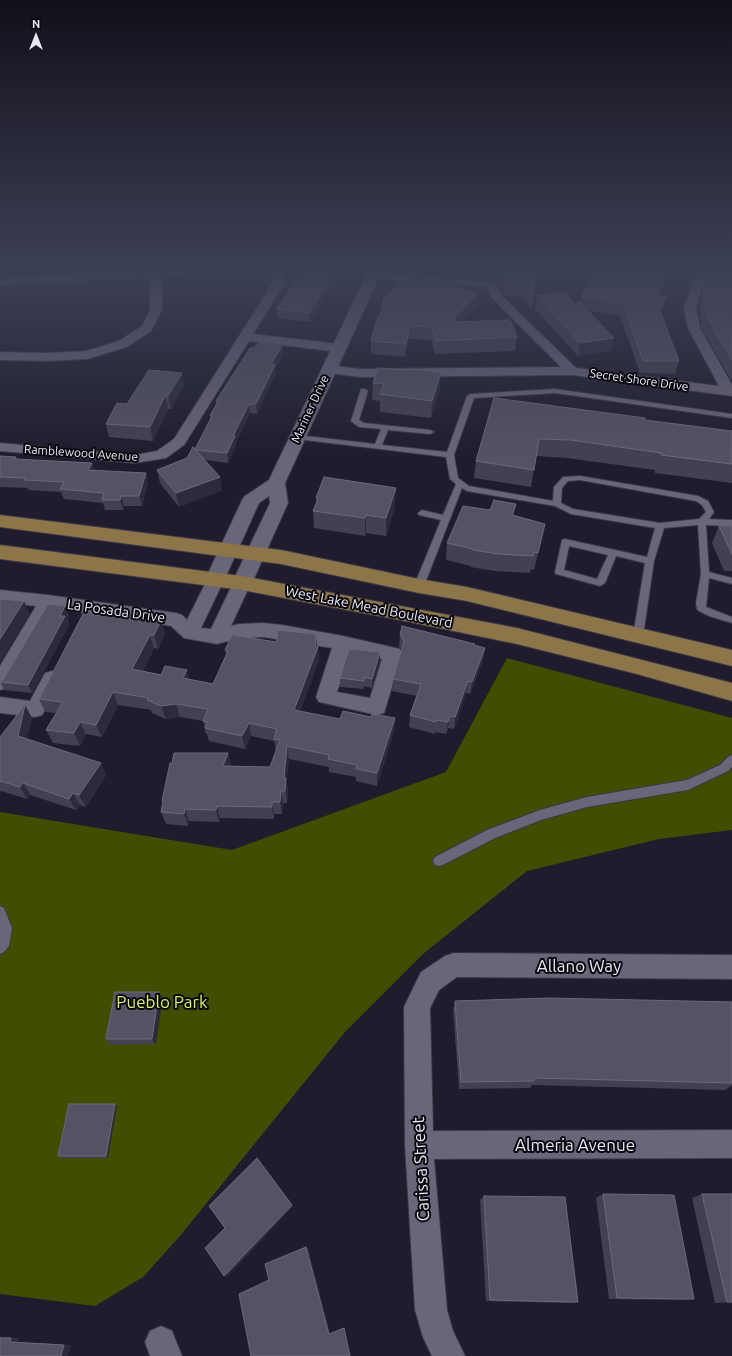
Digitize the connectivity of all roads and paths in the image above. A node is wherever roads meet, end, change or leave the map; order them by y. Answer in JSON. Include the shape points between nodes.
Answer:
{"nodes":[{"id":1,"x":139,"y":333,"type":"edge"},
{"id":2,"x":248,"y":333,"type":"edge"},
{"id":3,"x":251,"y":333,"type":"edge"},
{"id":4,"x":346,"y":333,"type":"edge"},
{"id":5,"x":534,"y":333,"type":"edge"},
{"id":6,"x":697,"y":333,"type":"edge"},
{"id":7,"x":341,"y":343,"type":"junction"},
{"id":8,"x":0,"y":356,"type":"edge"},
{"id":9,"x":329,"y":369,"type":"junction"},
{"id":10,"x":572,"y":371,"type":"junction"},
{"id":11,"x":364,"y":391,"type":"dead end"},
{"id":12,"x":731,"y":392,"type":"edge"},
{"id":13,"x":471,"y":396,"type":"junction"},
{"id":14,"x":500,"y":402,"type":"edge"},
{"id":15,"x":732,"y":416,"type":"edge"},
{"id":16,"x":384,"y":428,"type":"junction"},
{"id":17,"x":430,"y":432,"type":"dead end"},
{"id":18,"x":297,"y":436,"type":"junction"},
{"id":19,"x":0,"y":446,"type":"edge"},
{"id":20,"x":378,"y":447,"type":"junction"},
{"id":21,"x":450,"y":455,"type":"junction"},
{"id":22,"x":276,"y":483,"type":"junction"},
{"id":23,"x":460,"y":483,"type":"junction"},
{"id":24,"x":557,"y":504,"type":"junction"},
{"id":25,"x":422,"y":513,"type":"dead end"},
{"id":26,"x":447,"y":518,"type":"junction"},
{"id":27,"x":0,"y":521,"type":"edge"},
{"id":28,"x":702,"y":522,"type":"junction"},
{"id":29,"x":732,"y":523,"type":"edge"},
{"id":30,"x":660,"y":526,"type":"junction"},
{"id":31,"x":229,"y":549,"type":"junction"},
{"id":32,"x":0,"y":552,"type":"edge"},
{"id":33,"x":256,"y":552,"type":"junction"},
{"id":34,"x":613,"y":553,"type":"junction"},
{"id":35,"x":650,"y":561,"type":"junction"},
{"id":36,"x":705,"y":574,"type":"junction"},
{"id":37,"x":215,"y":580,"type":"junction"},
{"id":38,"x":732,"y":581,"type":"edge"},
{"id":39,"x":242,"y":583,"type":"junction"},
{"id":40,"x":419,"y":586,"type":"junction"},
{"id":41,"x":0,"y":596,"type":"edge"},
{"id":42,"x":48,"y":601,"type":"junction"},
{"id":43,"x":732,"y":620,"type":"edge"},
{"id":44,"x":190,"y":633,"type":"junction"},
{"id":45,"x":638,"y":636,"type":"junction"},
{"id":46,"x":217,"y":637,"type":"junction"},
{"id":47,"x":343,"y":643,"type":"junction"},
{"id":48,"x":732,"y":658,"type":"edge"},
{"id":49,"x":60,"y":662,"type":"edge"},
{"id":50,"x":0,"y":683,"type":"edge"},
{"id":51,"x":732,"y":692,"type":"edge"},
{"id":52,"x":0,"y":705,"type":"edge"},
{"id":53,"x":732,"y":760,"type":"edge"},
{"id":54,"x":439,"y":861,"type":"dead end"},
{"id":55,"x":0,"y":912,"type":"edge"},
{"id":56,"x":0,"y":948,"type":"edge"},
{"id":57,"x":732,"y":967,"type":"edge"},
{"id":58,"x":430,"y":981,"type":"joint"},
{"id":59,"x":732,"y":1144,"type":"edge"},
{"id":60,"x":419,"y":1145,"type":"junction"},
{"id":61,"x":449,"y":1356,"type":"edge"}],
"edges":[{"from":1,"to":8,"type":"street","via":[[123,344],[87,355]]},
{"from":2,"to":19,"type":"street","name":"Ramblewood Avenue","via":[[179,442],[161,455],[135,458]]},
{"from":3,"to":7,"type":"street"},
{"from":4,"to":7,"type":"street","name":"Mariner Drive"},
{"from":5,"to":10,"type":"street"},
{"from":6,"to":12,"type":"street"},
{"from":7,"to":9,"type":"street","name":"Mariner Drive"},
{"from":9,"to":10,"type":"street","name":"Secret Shore Drive","via":[[360,373]]},
{"from":9,"to":18,"type":"street","name":"Mariner Drive"},
{"from":10,"to":12,"type":"street","name":"Secret Shore Drive"},
{"from":11,"to":16,"type":"lane","via":[[354,421],[362,425]]},
{"from":13,"to":14,"type":"lane"},
{"from":13,"to":15,"type":"lane","via":[[555,391]]},
{"from":13,"to":21,"type":"lane"},
{"from":16,"to":17,"type":"lane"},
{"from":16,"to":20,"type":"lane"},
{"from":18,"to":20,"type":"lane"},
{"from":18,"to":22,"type":"street","name":"Mariner Drive"},
{"from":20,"to":21,"type":"lane"},
{"from":21,"to":23,"type":"lane","via":[[454,479]]},
{"from":22,"to":31,"type":"street","via":[[251,500]]},
{"from":22,"to":33,"type":"street","via":[[279,503]]},
{"from":23,"to":24,"type":"lane","via":[[467,488]]},
{"from":23,"to":26,"type":"lane"},
{"from":24,"to":28,"type":"lane","via":[[558,487],[566,479],[580,478],[698,499],[705,503],[710,512]]},
{"from":24,"to":30,"type":"lane","via":[[571,511]]},
{"from":25,"to":26,"type":"lane"},
{"from":26,"to":40,"type":"lane"},
{"from":27,"to":31,"type":"main road"},
{"from":28,"to":29,"type":"lane"},
{"from":28,"to":30,"type":"lane"},
{"from":28,"to":36,"type":"lane"},
{"from":30,"to":35,"type":"lane"},
{"from":31,"to":33,"type":"main road"},
{"from":31,"to":37,"type":"street"},
{"from":32,"to":37,"type":"main road","name":"West Lake Mead Boulevard"},
{"from":33,"to":39,"type":"street"},
{"from":33,"to":40,"type":"main road"},
{"from":34,"to":34,"type":"lane","via":[[565,542],[559,572],[600,583]]},
{"from":34,"to":35,"type":"lane"},
{"from":35,"to":45,"type":"lane"},
{"from":36,"to":38,"type":"lane"},
{"from":36,"to":43,"type":"lane","via":[[702,609]]},
{"from":37,"to":39,"type":"main road","name":"West Lake Mead Boulevard"},
{"from":37,"to":44,"type":"street"},
{"from":39,"to":46,"type":"street"},
{"from":39,"to":51,"type":"main road","name":"West Lake Mead Boulevard","via":[[517,636]]},
{"from":40,"to":45,"type":"main road","via":[[466,594]]},
{"from":41,"to":42,"type":"street","name":"La Posada Drive"},
{"from":42,"to":44,"type":"street","name":"La Posada Drive","via":[[85,614],[176,620]]},
{"from":42,"to":50,"type":"street"},
{"from":44,"to":46,"type":"street"},
{"from":45,"to":48,"type":"main road"},
{"from":46,"to":47,"type":"street","via":[[239,630],[263,630]]},
{"from":47,"to":47,"type":"street","via":[[326,697],[377,707],[393,654]]},
{"from":49,"to":52,"type":"street","via":[[35,709]]},
{"from":53,"to":54,"type":"lane","via":[[724,768],[688,785],[588,802],[540,815],[491,834]]},
{"from":55,"to":56,"type":"lane","via":[[6,928],[5,942]]},
{"from":57,"to":58,"type":"street","name":"Allano Way","via":[[454,965]]},
{"from":58,"to":60,"type":"street","name":"Carissa Street","via":[[417,1007]]},
{"from":59,"to":60,"type":"street","name":"Almeria Avenue"},
{"from":60,"to":61,"type":"street","name":"Carissa Street","via":[[431,1310],[439,1337]]}]}
